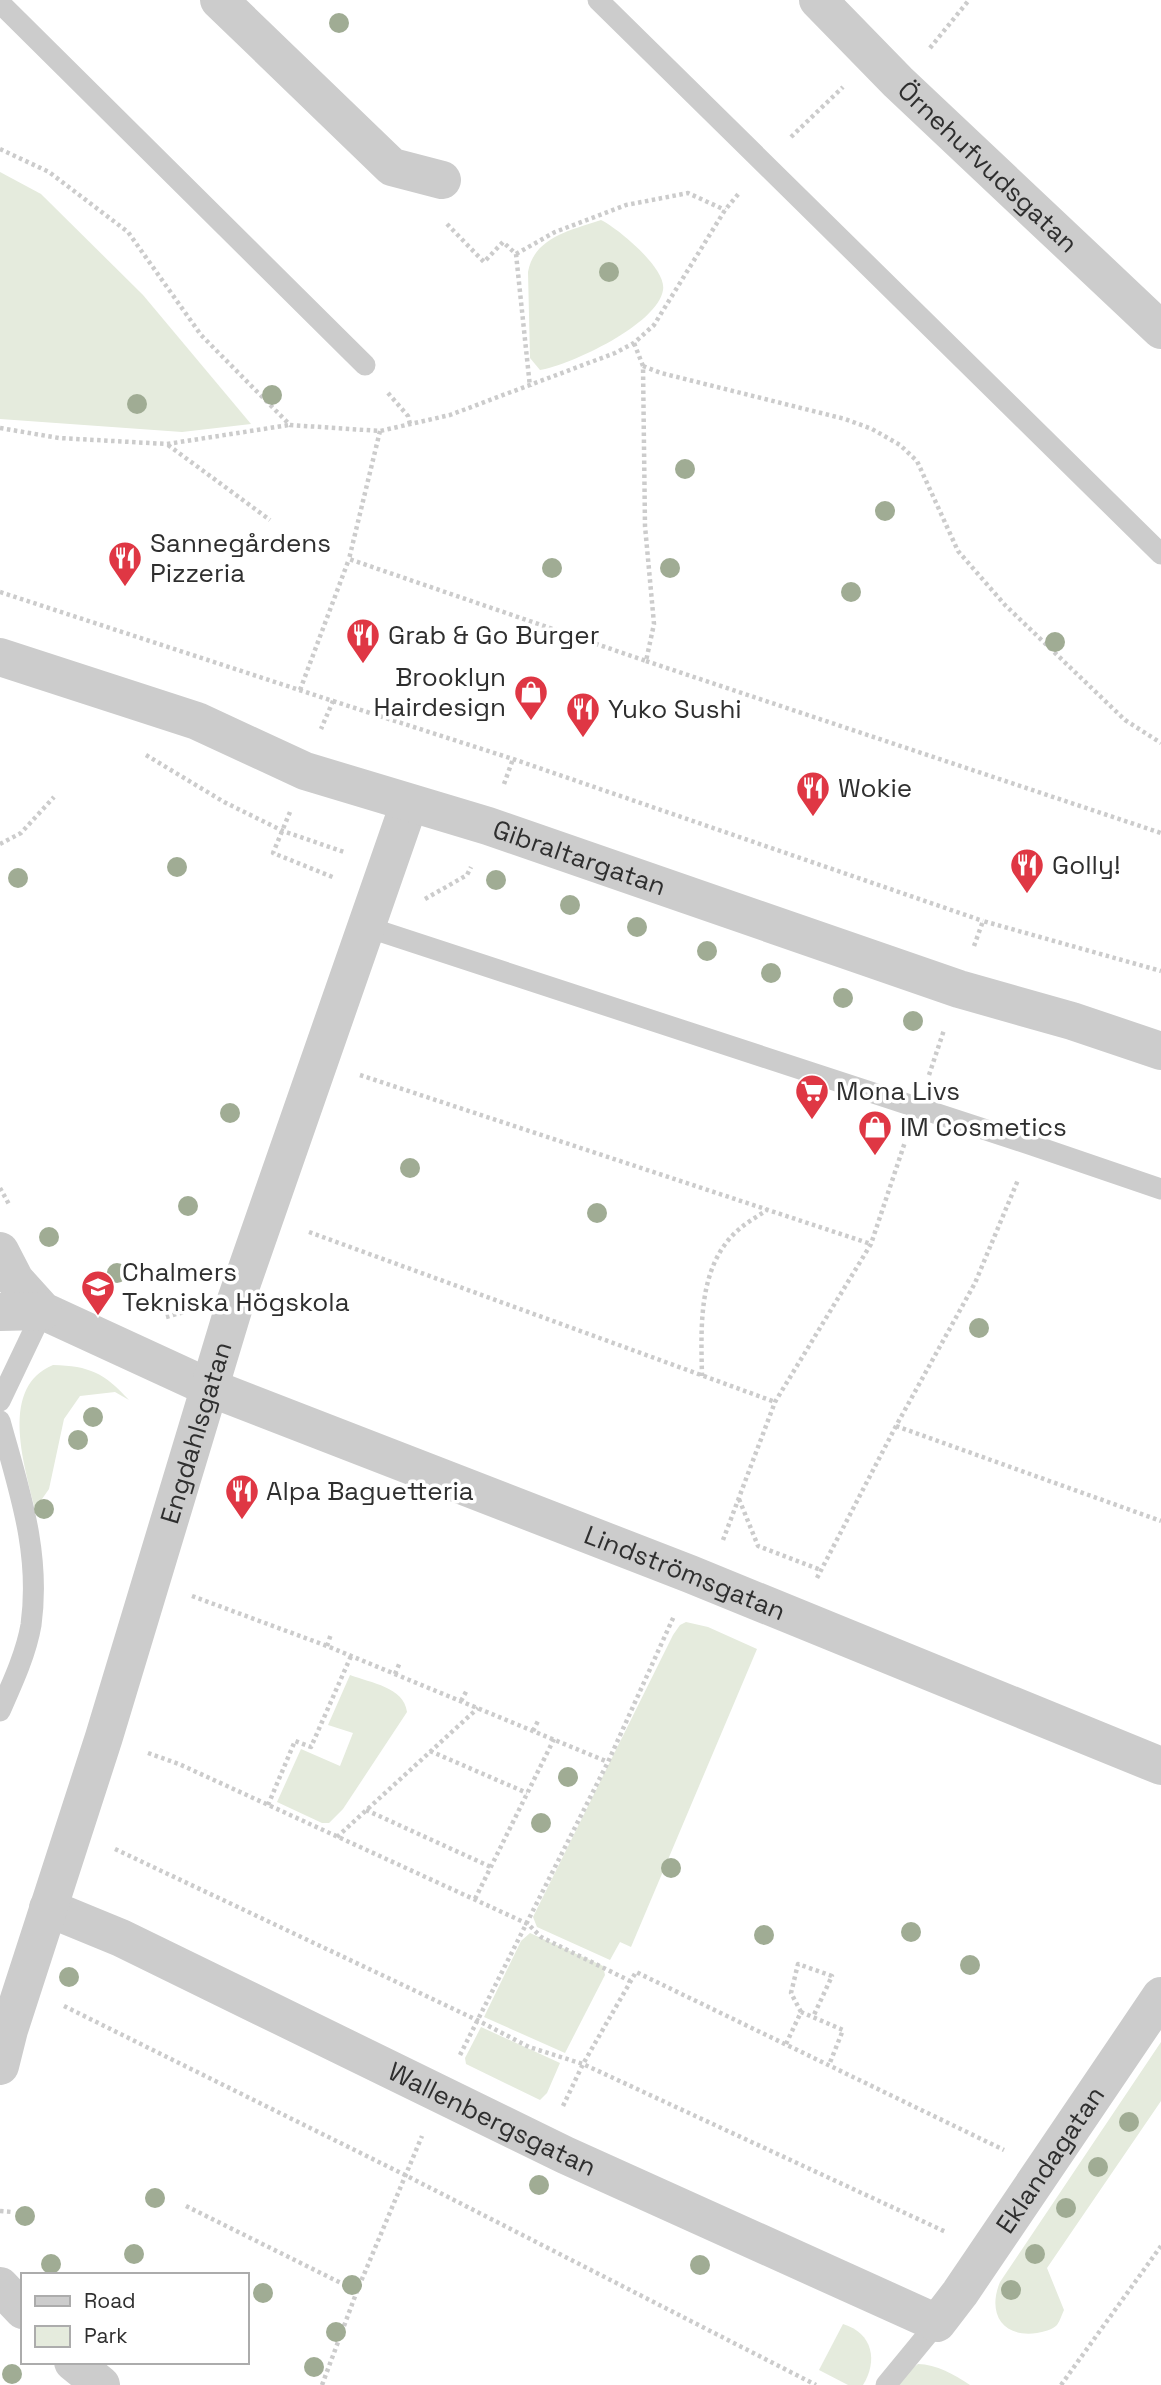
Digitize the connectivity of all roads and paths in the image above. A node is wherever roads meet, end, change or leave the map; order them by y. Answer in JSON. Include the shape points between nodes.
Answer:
{"nodes":[{"id":1,"x":219,"y":0,"type":"edge"},
{"id":2,"x":598,"y":0,"type":"edge"},
{"id":3,"x":818,"y":0,"type":"edge"},
{"id":4,"x":969,"y":0,"type":"edge"},
{"id":5,"x":0,"y":3,"type":"edge"},
{"id":6,"x":886,"y":69,"type":"junction"},
{"id":7,"x":0,"y":149,"type":"edge"},
{"id":8,"x":764,"y":163,"type":"junction"},
{"id":9,"x":442,"y":180,"type":"dead end"},
{"id":10,"x":725,"y":210,"type":"junction"},
{"id":11,"x":1161,"y":330,"type":"edge"},
{"id":12,"x":634,"y":343,"type":"junction"},
{"id":13,"x":365,"y":365,"type":"dead end"},
{"id":14,"x":643,"y":366,"type":"junction"},
{"id":15,"x":530,"y":387,"type":"junction"},
{"id":16,"x":290,"y":425,"type":"junction"},
{"id":17,"x":0,"y":428,"type":"edge"},
{"id":18,"x":380,"y":432,"type":"junction"},
{"id":19,"x":167,"y":444,"type":"junction"},
{"id":20,"x":270,"y":520,"type":"dead end"},
{"id":21,"x":1161,"y":554,"type":"edge"},
{"id":22,"x":349,"y":559,"type":"junction"},
{"id":23,"x":0,"y":657,"type":"edge"},
{"id":24,"x":646,"y":661,"type":"junction"},
{"id":25,"x":300,"y":690,"type":"dead end"},
{"id":26,"x":333,"y":701,"type":"dead end"},
{"id":27,"x":1161,"y":743,"type":"edge"},
{"id":28,"x":137,"y":749,"type":"dead end"},
{"id":29,"x":54,"y":797,"type":"dead end"},
{"id":30,"x":409,"y":804,"type":"junction"},
{"id":31,"x":1161,"y":833,"type":"edge"},
{"id":32,"x":0,"y":844,"type":"edge"},
{"id":33,"x":331,"y":847,"type":"dead end"},
{"id":34,"x":983,"y":921,"type":"junction"},
{"id":35,"x":367,"y":927,"type":"junction"},
{"id":36,"x":1161,"y":971,"type":"edge"},
{"id":37,"x":959,"y":989,"type":"junction"},
{"id":38,"x":1161,"y":1051,"type":"edge"},
{"id":39,"x":351,"y":1072,"type":"dead end"},
{"id":40,"x":917,"y":1108,"type":"junction"},
{"id":41,"x":1020,"y":1175,"type":"dead end"},
{"id":42,"x":0,"y":1188,"type":"edge"},
{"id":43,"x":1161,"y":1189,"type":"edge"},
{"id":44,"x":767,"y":1210,"type":"junction"},
{"id":45,"x":298,"y":1228,"type":"dead end"},
{"id":46,"x":6,"y":1234,"type":"edge"},
{"id":47,"x":872,"y":1244,"type":"junction"},
{"id":48,"x":236,"y":1300,"type":"junction"},
{"id":49,"x":43,"y":1311,"type":"junction"},
{"id":50,"x":0,"y":1312,"type":"edge"},
{"id":51,"x":161,"y":1319,"type":"dead end"},
{"id":52,"x":702,"y":1376,"type":"junction"},
{"id":53,"x":208,"y":1387,"type":"junction"},
{"id":54,"x":0,"y":1401,"type":"edge"},
{"id":55,"x":775,"y":1402,"type":"junction"},
{"id":56,"x":0,"y":1421,"type":"edge"},
{"id":57,"x":896,"y":1426,"type":"junction"},
{"id":58,"x":738,"y":1499,"type":"junction"},
{"id":59,"x":1161,"y":1521,"type":"edge"},
{"id":60,"x":720,"y":1548,"type":"dead end"},
{"id":61,"x":821,"y":1570,"type":"junction"},
{"id":62,"x":812,"y":1588,"type":"dead end"},
{"id":63,"x":188,"y":1594,"type":"dead end"},
{"id":64,"x":675,"y":1614,"type":"dead end"},
{"id":65,"x":331,"y":1634,"type":"dead end"},
{"id":66,"x":327,"y":1646,"type":"junction"},
{"id":67,"x":351,"y":1656,"type":"junction"},
{"id":68,"x":400,"y":1662,"type":"dead end"},
{"id":69,"x":395,"y":1674,"type":"junction"},
{"id":70,"x":467,"y":1690,"type":"dead end"},
{"id":71,"x":461,"y":1701,"type":"junction"},
{"id":72,"x":478,"y":1708,"type":"junction"},
{"id":73,"x":0,"y":1711,"type":"edge"},
{"id":74,"x":539,"y":1719,"type":"dead end"},
{"id":75,"x":533,"y":1731,"type":"junction"},
{"id":76,"x":554,"y":1739,"type":"junction"},
{"id":77,"x":141,"y":1751,"type":"dead end"},
{"id":78,"x":430,"y":1751,"type":"junction"},
{"id":79,"x":608,"y":1762,"type":"junction"},
{"id":80,"x":1161,"y":1766,"type":"edge"},
{"id":81,"x":527,"y":1793,"type":"junction"},
{"id":82,"x":268,"y":1805,"type":"junction"},
{"id":83,"x":366,"y":1810,"type":"junction"},
{"id":84,"x":337,"y":1837,"type":"junction"},
{"id":85,"x":111,"y":1847,"type":"dead end"},
{"id":86,"x":491,"y":1867,"type":"junction"},
{"id":87,"x":475,"y":1899,"type":"junction"},
{"id":88,"x":48,"y":1908,"type":"junction"},
{"id":89,"x":528,"y":1924,"type":"junction"},
{"id":90,"x":630,"y":1981,"type":"junction"},
{"id":91,"x":1161,"y":1996,"type":"edge"},
{"id":92,"x":63,"y":2006,"type":"dead end"},
{"id":93,"x":801,"y":2012,"type":"junction"},
{"id":94,"x":813,"y":2017,"type":"junction"},
{"id":95,"x":477,"y":2020,"type":"junction"},
{"id":96,"x":786,"y":2044,"type":"junction"},
{"id":97,"x":583,"y":2064,"type":"junction"},
{"id":98,"x":829,"y":2065,"type":"junction"},
{"id":99,"x":0,"y":2066,"type":"edge"},
{"id":100,"x":440,"y":2094,"type":"junction"},
{"id":101,"x":543,"y":2144,"type":"junction"},
{"id":102,"x":1015,"y":2156,"type":"dead end"},
{"id":103,"x":405,"y":2175,"type":"junction"},
{"id":104,"x":186,"y":2206,"type":"dead end"},
{"id":105,"x":0,"y":2211,"type":"edge"},
{"id":106,"x":12,"y":2212,"type":"dead end"},
{"id":107,"x":951,"y":2234,"type":"dead end"},
{"id":108,"x":1161,"y":2246,"type":"edge"},
{"id":109,"x":0,"y":2286,"type":"edge"},
{"id":110,"x":357,"y":2291,"type":"junction"},
{"id":111,"x":21,"y":2308,"type":"edge"},
{"id":112,"x":937,"y":2323,"type":"junction"},
{"id":113,"x":75,"y":2364,"type":"edge"},
{"id":114,"x":101,"y":2385,"type":"edge"},
{"id":115,"x":322,"y":2385,"type":"edge"},
{"id":116,"x":816,"y":2385,"type":"edge"},
{"id":117,"x":886,"y":2385,"type":"edge"},
{"id":118,"x":1062,"y":2385,"type":"edge"}],
"edges":[{"from":1,"to":9,"type":"street","via":[[392,167]]},
{"from":2,"to":8,"type":"lane"},
{"from":3,"to":6,"type":"street","name":"Örnehufvudsgatan"},
{"from":4,"to":6,"type":"path","via":[[932,46]]},
{"from":5,"to":13,"type":"lane"},
{"from":6,"to":8,"type":"path"},
{"from":6,"to":11,"type":"street","name":"Örnehufvudsgatan"},
{"from":7,"to":16,"type":"path","via":[[50,172],[128,232],[201,335]]},
{"from":8,"to":10,"type":"path"},
{"from":8,"to":21,"type":"lane"},
{"from":10,"to":12,"type":"path","via":[[654,325]]},
{"from":10,"to":15,"type":"path","via":[[688,193],[626,205],[555,232],[516,254]]},
{"from":12,"to":14,"type":"path"},
{"from":12,"to":15,"type":"path"},
{"from":14,"to":24,"type":"path","via":[[645,526],[654,624]]},
{"from":14,"to":27,"type":"path","via":[[845,419],[900,445],[918,461],[958,551],[997,596],[1125,720]]},
{"from":15,"to":18,"type":"path","via":[[450,415]]},
{"from":16,"to":18,"type":"path"},
{"from":16,"to":19,"type":"path"},
{"from":17,"to":19,"type":"path","via":[[59,438]]},
{"from":18,"to":22,"type":"path"},
{"from":19,"to":20,"type":"path"},
{"from":22,"to":24,"type":"path"},
{"from":22,"to":25,"type":"path"},
{"from":23,"to":30,"type":"street","name":"Gibraltargatan","via":[[197,721],[305,771]]},
{"from":24,"to":31,"type":"path"},
{"from":26,"to":34,"type":"path"},
{"from":28,"to":33,"type":"path","via":[[225,802],[283,831]]},
{"from":29,"to":32,"type":"path","via":[[21,833]]},
{"from":30,"to":35,"type":"street","name":"Engdahlsgatan"},
{"from":30,"to":37,"type":"street","name":"Gibraltargatan","via":[[488,826]]},
{"from":34,"to":36,"type":"path"},
{"from":34,"to":37,"type":"path"},
{"from":35,"to":40,"type":"lane"},
{"from":35,"to":48,"type":"street","name":"Engdahlsgatan"},
{"from":37,"to":38,"type":"street","name":"Gibraltargatan"},
{"from":37,"to":40,"type":"path"},
{"from":39,"to":44,"type":"path"},
{"from":40,"to":43,"type":"lane"},
{"from":40,"to":47,"type":"path"},
{"from":41,"to":57,"type":"path","via":[[975,1283]]},
{"from":42,"to":46,"type":"path"},
{"from":44,"to":47,"type":"path"},
{"from":44,"to":52,"type":"path","via":[[732,1236],[717,1257],[705,1296]]},
{"from":45,"to":52,"type":"path"},
{"from":46,"to":49,"type":"street","via":[[15,1280]]},
{"from":47,"to":55,"type":"path"},
{"from":48,"to":51,"type":"path","via":[[213,1292],[181,1314]]},
{"from":48,"to":53,"type":"street","name":"Engdahlsgatan"},
{"from":49,"to":50,"type":"street"},
{"from":49,"to":53,"type":"street","name":"Lindströmsgatan"},
{"from":49,"to":54,"type":"lane"},
{"from":52,"to":55,"type":"path"},
{"from":53,"to":80,"type":"street","name":"Lindströmsgatan","via":[[690,1574]]},
{"from":53,"to":88,"type":"street","name":"Engdahlsgatan"},
{"from":55,"to":58,"type":"path"},
{"from":56,"to":73,"type":"lane","via":[[29,1523],[35,1576],[30,1628]]},
{"from":57,"to":59,"type":"path"},
{"from":57,"to":61,"type":"path"},
{"from":58,"to":60,"type":"path"},
{"from":58,"to":61,"type":"path","via":[[758,1546]]},
{"from":61,"to":62,"type":"path"},
{"from":63,"to":66,"type":"path"},
{"from":64,"to":79,"type":"path"},
{"from":65,"to":66,"type":"path"},
{"from":66,"to":67,"type":"path"},
{"from":67,"to":69,"type":"path"},
{"from":67,"to":82,"type":"path","via":[[311,1747],[295,1741]]},
{"from":68,"to":69,"type":"path"},
{"from":69,"to":71,"type":"path"},
{"from":70,"to":71,"type":"path"},
{"from":71,"to":72,"type":"path"},
{"from":72,"to":75,"type":"path"},
{"from":72,"to":78,"type":"path"},
{"from":74,"to":75,"type":"path"},
{"from":75,"to":76,"type":"path"},
{"from":76,"to":79,"type":"path"},
{"from":76,"to":81,"type":"path"},
{"from":77,"to":82,"type":"path"},
{"from":78,"to":81,"type":"path"},
{"from":78,"to":83,"type":"path"},
{"from":79,"to":89,"type":"path"},
{"from":81,"to":86,"type":"path"},
{"from":82,"to":84,"type":"path"},
{"from":83,"to":84,"type":"path"},
{"from":83,"to":86,"type":"path"},
{"from":84,"to":87,"type":"path"},
{"from":85,"to":95,"type":"path"},
{"from":86,"to":87,"type":"path"},
{"from":87,"to":89,"type":"path"},
{"from":88,"to":99,"type":"street","name":"Engdahlsgatan"},
{"from":88,"to":100,"type":"street","name":"Wallenbergsgatan","via":[[102,1929]]},
{"from":89,"to":90,"type":"path","via":[[541,1937]]},
{"from":89,"to":95,"type":"path"},
{"from":90,"to":96,"type":"path","via":[[636,1972]]},
{"from":90,"to":97,"type":"path"},
{"from":91,"to":112,"type":"street","name":"Eklandagatan"},
{"from":92,"to":103,"type":"path"},
{"from":93,"to":94,"type":"path"},
{"from":93,"to":94,"type":"path","via":[[791,1993],[798,1965],[832,1976]]},
{"from":93,"to":96,"type":"path"},
{"from":94,"to":98,"type":"path","via":[[843,2030]]},
{"from":95,"to":97,"type":"path","via":[[529,2047]]},
{"from":95,"to":100,"type":"path"},
{"from":96,"to":98,"type":"path"},
{"from":97,"to":101,"type":"path"},
{"from":97,"to":107,"type":"path"},
{"from":98,"to":102,"type":"path"},
{"from":100,"to":101,"type":"street","name":"Wallenbergsgatan"},
{"from":100,"to":103,"type":"path"},
{"from":101,"to":112,"type":"street","name":"Wallenbergsgatan"},
{"from":103,"to":110,"type":"path"},
{"from":103,"to":116,"type":"path"},
{"from":104,"to":110,"type":"path"},
{"from":105,"to":106,"type":"path"},
{"from":108,"to":118,"type":"path"},
{"from":109,"to":111,"type":"street"},
{"from":110,"to":115,"type":"path"},
{"from":112,"to":117,"type":"lane"},
{"from":113,"to":114,"type":"street"}]}
